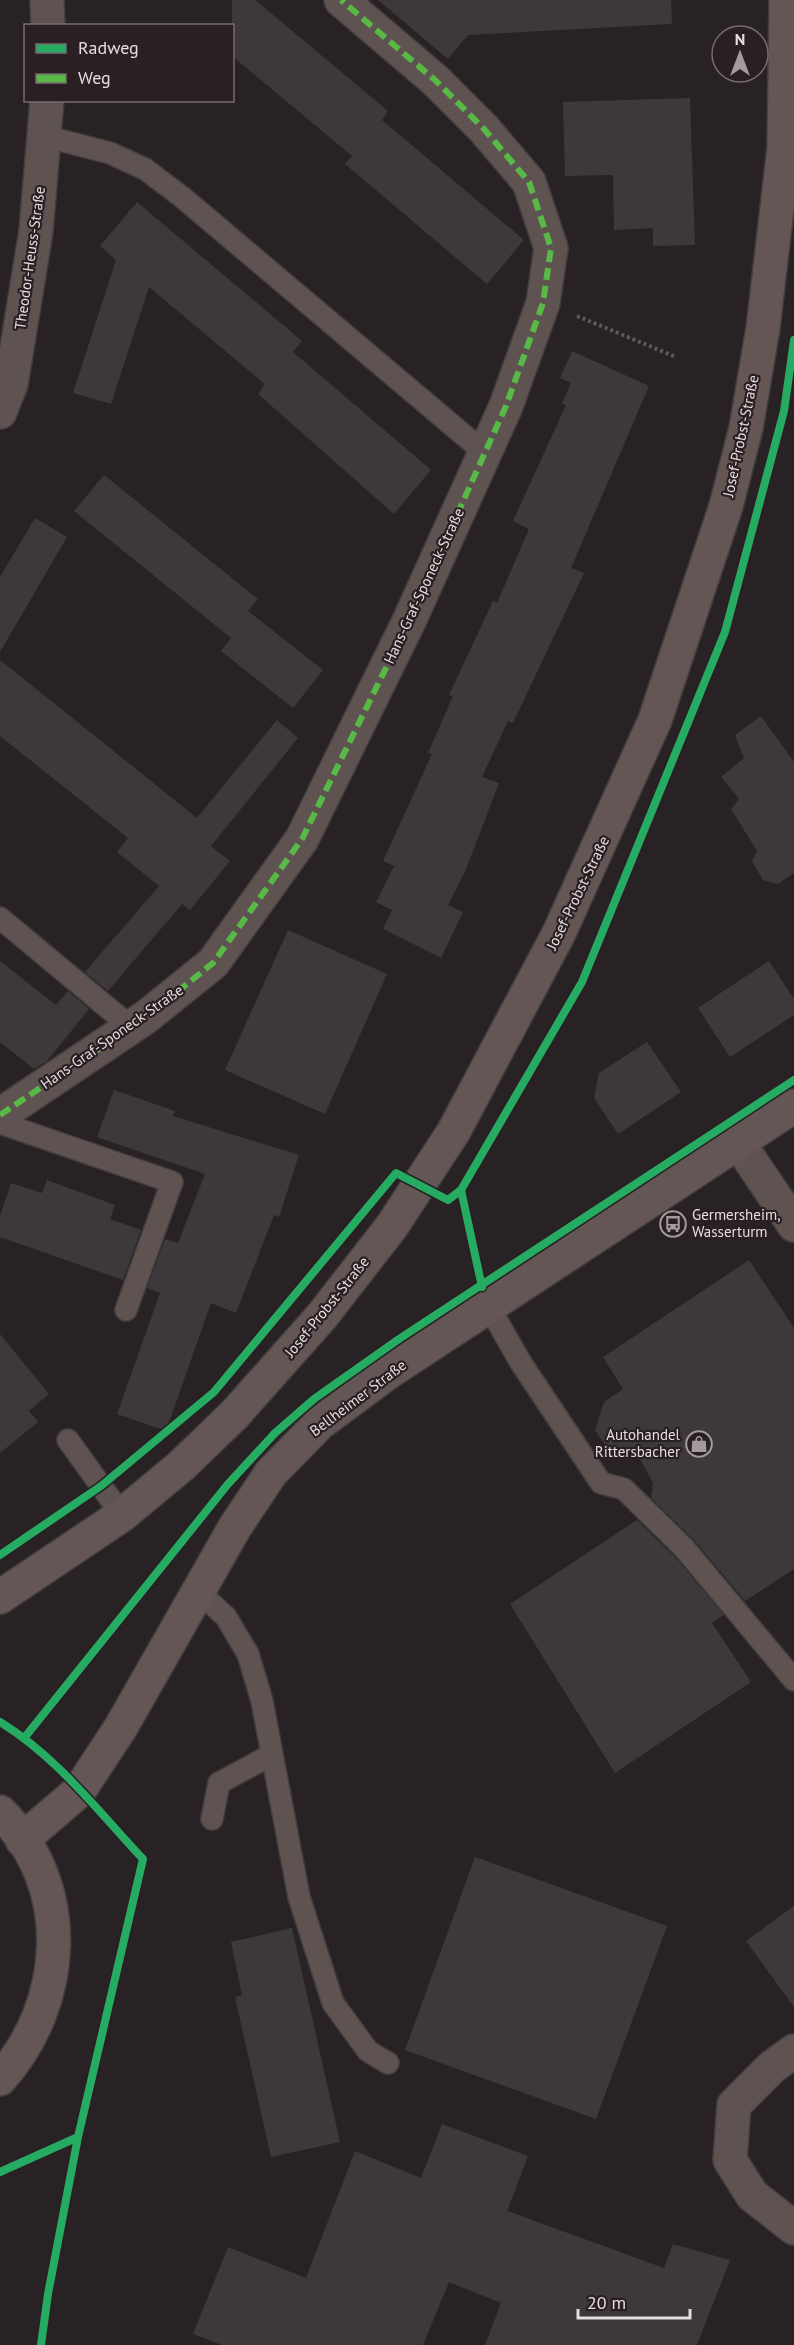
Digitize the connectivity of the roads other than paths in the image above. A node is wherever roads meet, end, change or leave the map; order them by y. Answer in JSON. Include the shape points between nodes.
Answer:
{"nodes":[{"id":1,"x":47,"y":0,"type":"edge"},
{"id":2,"x":341,"y":0,"type":"edge"},
{"id":3,"x":786,"y":0,"type":"edge"},
{"id":4,"x":48,"y":24,"type":"edge"},
{"id":5,"x":47,"y":102,"type":"edge"},
{"id":6,"x":44,"y":136,"type":"junction"},
{"id":7,"x":0,"y":412,"type":"edge"},
{"id":8,"x":485,"y":453,"type":"junction"},
{"id":9,"x":0,"y":918,"type":"edge"},
{"id":10,"x":131,"y":1027,"type":"junction"},
{"id":11,"x":794,"y":1106,"type":"edge"},
{"id":12,"x":3,"y":1111,"type":"edge"},
{"id":13,"x":738,"y":1142,"type":"junction"},
{"id":14,"x":794,"y":1225,"type":"edge"},
{"id":15,"x":489,"y":1306,"type":"junction"},
{"id":16,"x":126,"y":1310,"type":"dead end"},
{"id":17,"x":68,"y":1440,"type":"dead end"},
{"id":18,"x":122,"y":1515,"type":"junction"},
{"id":19,"x":198,"y":1591,"type":"junction"},
{"id":20,"x":0,"y":1597,"type":"edge"},
{"id":21,"x":794,"y":1680,"type":"edge"},
{"id":22,"x":271,"y":1755,"type":"junction"},
{"id":23,"x":0,"y":1812,"type":"edge"},
{"id":24,"x":212,"y":1819,"type":"dead end"},
{"id":25,"x":22,"y":1840,"type":"junction"},
{"id":26,"x":794,"y":2051,"type":"edge"},
{"id":27,"x":388,"y":2062,"type":"dead end"},
{"id":28,"x":0,"y":2079,"type":"edge"},
{"id":29,"x":794,"y":2228,"type":"edge"}],
"edges":[{"from":1,"to":4,"type":"street"},
{"from":2,"to":8,"type":"street","name":"Hans-Graf-Sponeck-Straße","via":[[435,80],[529,182],[551,248],[543,303]]},
{"from":3,"to":18,"type":"main road","name":"Josef-Probst-Straße","via":[[784,148],[763,328],[746,428],[726,506],[655,720],[608,829],[490,1066],[454,1131],[392,1226],[322,1316],[234,1415]]},
{"from":5,"to":6,"type":"street","name":"Theodor-Heuss-Straße"},
{"from":6,"to":7,"type":"street","name":"Theodor-Heuss-Straße","via":[[36,231],[12,384]]},
{"from":6,"to":8,"type":"lane","via":[[110,153],[145,169]]},
{"from":8,"to":10,"type":"street","name":"Hans-Graf-Sponeck-Straße","via":[[410,619],[302,839],[213,963]]},
{"from":9,"to":10,"type":"lane"},
{"from":10,"to":12,"type":"street","name":"Hans-Graf-Sponeck-Straße"},
{"from":11,"to":13,"type":"main road","name":"Bellheimer Straße"},
{"from":12,"to":16,"type":"lane","via":[[172,1182]]},
{"from":13,"to":14,"type":"street"},
{"from":13,"to":15,"type":"main road","name":"Bellheimer Straße"},
{"from":15,"to":19,"type":"main road","name":"Bellheimer Straße","via":[[320,1423],[271,1473]]},
{"from":15,"to":21,"type":"lane","via":[[526,1371],[600,1483],[624,1489],[684,1548]]},
{"from":17,"to":18,"type":"lane"},
{"from":18,"to":20,"type":"main road","name":"Josef-Probst-Straße"},
{"from":19,"to":22,"type":"lane","via":[[226,1617],[248,1654],[262,1701]]},
{"from":19,"to":25,"type":"main road","name":"Bellheimer Straße","via":[[122,1727],[79,1791]]},
{"from":22,"to":24,"type":"lane","via":[[219,1783]]},
{"from":22,"to":27,"type":"lane","via":[[300,1897],[333,2003],[368,2051]]},
{"from":23,"to":25,"type":"main road"},
{"from":25,"to":28,"type":"main road","via":[[39,1869],[49,1902],[54,1935],[53,1969],[46,2002],[33,2033]]},
{"from":26,"to":29,"type":"street","via":[[734,2105],[730,2160],[752,2195]]}]}
